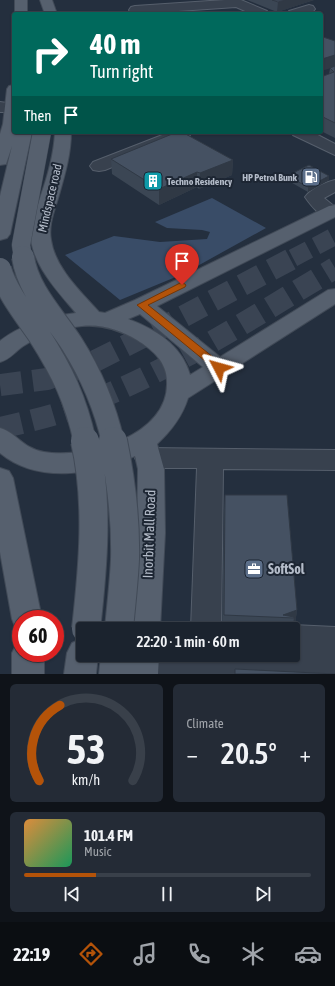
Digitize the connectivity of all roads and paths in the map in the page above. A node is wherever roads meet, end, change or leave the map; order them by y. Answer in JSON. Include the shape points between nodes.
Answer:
{"nodes":[{"id":1,"x":21,"y":0,"type":"edge"},
{"id":2,"x":46,"y":0,"type":"edge"},
{"id":3,"x":234,"y":1,"type":"edge"},
{"id":4,"x":309,"y":9,"type":"dead end"},
{"id":5,"x":135,"y":10,"type":"dead end"},
{"id":6,"x":21,"y":12,"type":"edge"},
{"id":7,"x":50,"y":12,"type":"edge"},
{"id":8,"x":259,"y":12,"type":"edge"},
{"id":9,"x":299,"y":12,"type":"edge"},
{"id":10,"x":10,"y":102,"type":"edge"},
{"id":11,"x":24,"y":134,"type":"edge"},
{"id":12,"x":42,"y":134,"type":"edge"},
{"id":13,"x":63,"y":134,"type":"edge"},
{"id":14,"x":179,"y":134,"type":"edge"},
{"id":15,"x":303,"y":134,"type":"edge"},
{"id":16,"x":335,"y":150,"type":"edge"},
{"id":17,"x":0,"y":160,"type":"edge"},
{"id":18,"x":99,"y":166,"type":"dead end"},
{"id":19,"x":335,"y":185,"type":"edge"},
{"id":20,"x":333,"y":211,"type":"edge"},
{"id":21,"x":0,"y":234,"type":"edge"},
{"id":22,"x":0,"y":269,"type":"edge"},
{"id":23,"x":335,"y":295,"type":"edge"},
{"id":24,"x":142,"y":305,"type":"junction"},
{"id":25,"x":100,"y":320,"type":"junction"},
{"id":26,"x":0,"y":354,"type":"edge"},
{"id":27,"x":219,"y":368,"type":"junction"},
{"id":28,"x":179,"y":393,"type":"junction"},
{"id":29,"x":3,"y":446,"type":"edge"},
{"id":30,"x":146,"y":449,"type":"junction"},
{"id":31,"x":210,"y":458,"type":"junction"},
{"id":32,"x":335,"y":460,"type":"edge"},
{"id":33,"x":0,"y":478,"type":"edge"},
{"id":34,"x":25,"y":610,"type":"edge"},
{"id":35,"x":87,"y":622,"type":"edge"},
{"id":36,"x":120,"y":622,"type":"edge"},
{"id":37,"x":145,"y":622,"type":"edge"},
{"id":38,"x":206,"y":622,"type":"edge"},
{"id":39,"x":300,"y":639,"type":"edge"},
{"id":40,"x":335,"y":641,"type":"edge"},
{"id":41,"x":28,"y":662,"type":"edge"},
{"id":42,"x":82,"y":662,"type":"edge"},
{"id":43,"x":134,"y":662,"type":"edge"},
{"id":44,"x":161,"y":662,"type":"edge"},
{"id":45,"x":335,"y":669,"type":"edge"},
{"id":46,"x":28,"y":674,"type":"edge"},
{"id":47,"x":80,"y":674,"type":"edge"},
{"id":48,"x":115,"y":674,"type":"edge"}],
"edges":[{"from":1,"to":6,"type":"main road"},
{"from":2,"to":7,"type":"main road"},
{"from":3,"to":5,"type":"street"},
{"from":3,"to":8,"type":"street"},
{"from":4,"to":9,"type":"street"},
{"from":10,"to":17,"type":"main road","via":[[11,124]]},
{"from":11,"to":21,"type":"main road"},
{"from":12,"to":36,"type":"main road","bridge":true,"via":[[21,245],[22,261],[34,293],[70,341],[105,409],[122,487],[125,551]]},
{"from":13,"to":25,"type":"main road","name":"Mindspace road","via":[[41,240],[56,275]]},
{"from":14,"to":18,"type":"street"},
{"from":15,"to":16,"type":"street"},
{"from":19,"to":20,"type":"street","via":[[314,197],[320,205]]},
{"from":20,"to":24,"type":"main road"},
{"from":22,"to":35,"type":"main road","bridge":true,"via":[[2,277],[72,394],[82,424],[92,480],[95,526]]},
{"from":23,"to":27,"type":"main road"},
{"from":24,"to":25,"type":"main road"},
{"from":24,"to":27,"type":"main road"},
{"from":25,"to":26,"type":"main road","via":[[77,320],[36,330],[15,341]]},
{"from":25,"to":28,"type":"main road","via":[[146,335],[162,346],[179,376]]},
{"from":27,"to":28,"type":"main road"},
{"from":28,"to":30,"type":"main road","via":[[173,410]]},
{"from":29,"to":30,"type":"main road","via":[[40,461],[64,464],[98,460],[125,450]]},
{"from":30,"to":31,"type":"street"},
{"from":30,"to":37,"type":"main road","name":"Inorbit Mall Road","via":[[151,469],[151,533]]},
{"from":31,"to":32,"type":"street"},
{"from":31,"to":38,"type":"street"},
{"from":33,"to":34,"type":"main road"},
{"from":39,"to":40,"type":"street"},
{"from":41,"to":46,"type":"main road"},
{"from":42,"to":47,"type":"main road"},
{"from":43,"to":48,"type":"main road"},
{"from":44,"to":45,"type":"street"}]}
